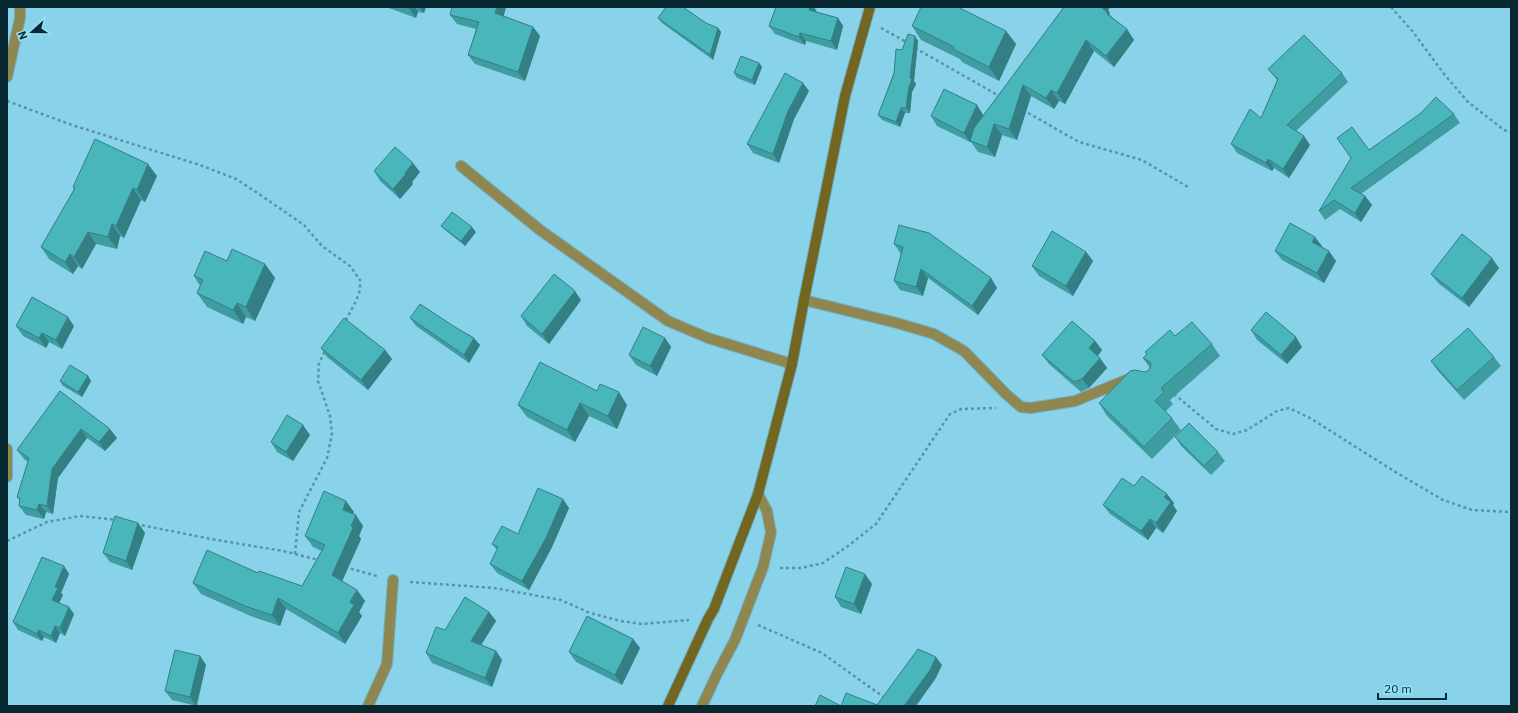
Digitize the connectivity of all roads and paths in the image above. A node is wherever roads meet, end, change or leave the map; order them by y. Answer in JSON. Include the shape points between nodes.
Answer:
{"nodes":[{"id":1,"x":20,"y":7,"type":"edge"},
{"id":2,"x":870,"y":7,"type":"edge"},
{"id":3,"x":1391,"y":7,"type":"edge"},
{"id":4,"x":866,"y":20,"type":"junction"},
{"id":5,"x":7,"y":77,"type":"edge"},
{"id":6,"x":1003,"y":99,"type":"edge"},
{"id":7,"x":7,"y":101,"type":"edge"},
{"id":8,"x":1017,"y":106,"type":"edge"},
{"id":9,"x":1511,"y":132,"type":"edge"},
{"id":10,"x":461,"y":166,"type":"dead end"},
{"id":11,"x":1188,"y":187,"type":"dead end"},
{"id":12,"x":804,"y":300,"type":"junction"},
{"id":13,"x":342,"y":327,"type":"edge"},
{"id":14,"x":325,"y":349,"type":"edge"},
{"id":15,"x":792,"y":364,"type":"junction"},
{"id":16,"x":1144,"y":376,"type":"edge"},
{"id":17,"x":1169,"y":390,"type":"edge"},
{"id":18,"x":1021,"y":407,"type":"junction"},
{"id":19,"x":7,"y":449,"type":"edge"},
{"id":20,"x":7,"y":477,"type":"edge"},
{"id":21,"x":758,"y":494,"type":"junction"},
{"id":22,"x":1511,"y":512,"type":"edge"},
{"id":23,"x":120,"y":520,"type":"edge"},
{"id":24,"x":135,"y":524,"type":"edge"},
{"id":25,"x":7,"y":541,"type":"edge"},
{"id":26,"x":295,"y":554,"type":"junction"},
{"id":27,"x":325,"y":562,"type":"edge"},
{"id":28,"x":340,"y":566,"type":"edge"},
{"id":29,"x":763,"y":567,"type":"junction"},
{"id":30,"x":393,"y":580,"type":"junction"},
{"id":31,"x":708,"y":619,"type":"junction"},
{"id":32,"x":743,"y":620,"type":"junction"},
{"id":33,"x":890,"y":702,"type":"edge"},
{"id":34,"x":368,"y":706,"type":"edge"},
{"id":35,"x":668,"y":706,"type":"edge"},
{"id":36,"x":702,"y":706,"type":"edge"}],
"edges":[{"from":1,"to":5,"type":"street","via":[[20,18]]},
{"from":2,"to":4,"type":"street"},
{"from":3,"to":9,"type":"path","via":[[1468,102],[1504,130]]},
{"from":4,"to":6,"type":"path"},
{"from":4,"to":12,"type":"street","via":[[845,96]]},
{"from":7,"to":13,"type":"path","via":[[236,179],[304,225],[322,246],[350,266],[360,280],[360,290]]},
{"from":8,"to":11,"type":"path","via":[[1078,142],[1142,160]]},
{"from":10,"to":15,"type":"street","via":[[540,230],[668,321],[708,338]]},
{"from":12,"to":15,"type":"street"},
{"from":12,"to":18,"type":"street","via":[[934,334],[964,350]]},
{"from":14,"to":26,"type":"path","via":[[319,363],[318,381],[330,416],[332,434],[327,458],[299,512]]},
{"from":15,"to":21,"type":"street"},
{"from":16,"to":18,"type":"street","via":[[1075,401],[1031,408]]},
{"from":17,"to":22,"type":"path","via":[[1216,429],[1233,434],[1247,430],[1277,411],[1289,408],[1310,418],[1443,500],[1472,510]]},
{"from":18,"to":29,"type":"path","via":[[961,409],[950,414],[876,524],[823,563],[801,568]]},
{"from":19,"to":20,"type":"street"},
{"from":21,"to":29,"type":"street","via":[[767,511],[771,533]]},
{"from":21,"to":31,"type":"street","via":[[725,582]]},
{"from":23,"to":25,"type":"path","via":[[80,516],[47,522]]},
{"from":24,"to":26,"type":"path"},
{"from":26,"to":27,"type":"path"},
{"from":28,"to":30,"type":"path"},
{"from":29,"to":32,"type":"street"},
{"from":30,"to":31,"type":"path","via":[[494,588],[561,600],[590,613],[642,624]]},
{"from":30,"to":34,"type":"street","via":[[387,664]]},
{"from":31,"to":35,"type":"street"},
{"from":32,"to":33,"type":"path","via":[[822,653]]},
{"from":32,"to":36,"type":"street"}]}
